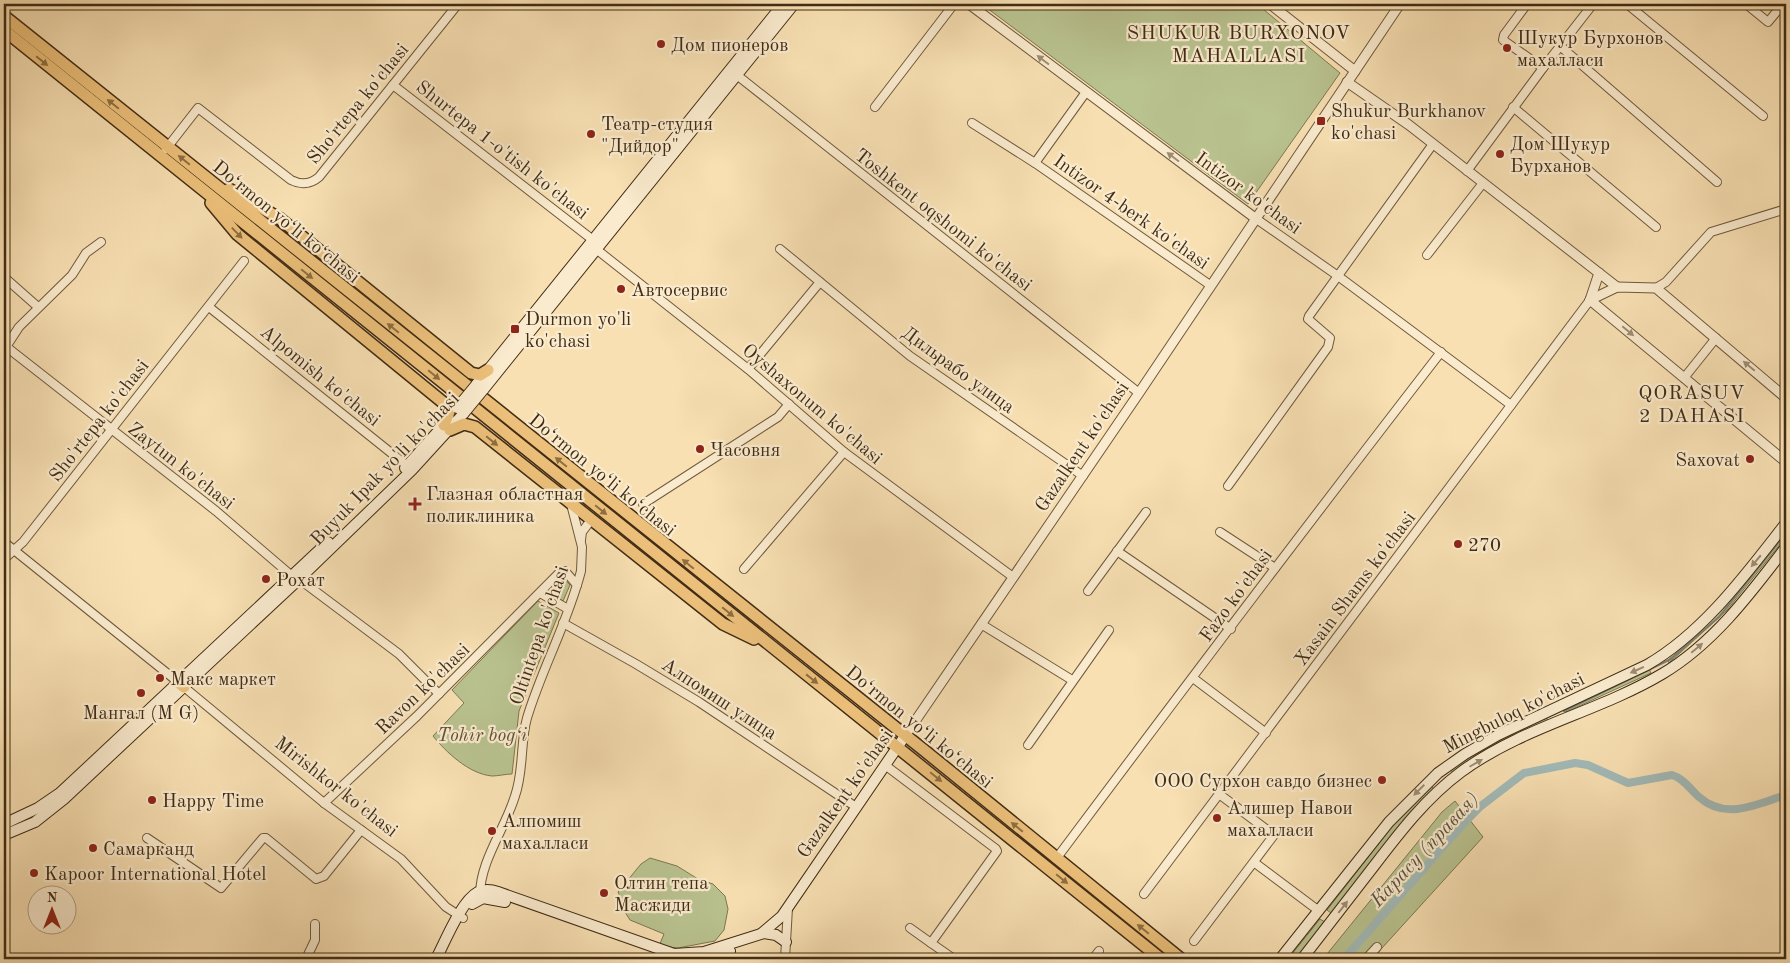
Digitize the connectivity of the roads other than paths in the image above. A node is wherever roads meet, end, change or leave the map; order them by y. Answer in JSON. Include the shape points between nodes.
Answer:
{"nodes":[{"id":1,"x":458,"y":4,"type":"edge"},
{"id":2,"x":783,"y":4,"type":"edge"},
{"id":3,"x":794,"y":4,"type":"edge"},
{"id":4,"x":954,"y":4,"type":"edge"},
{"id":5,"x":968,"y":4,"type":"edge"},
{"id":6,"x":1270,"y":4,"type":"edge"},
{"id":7,"x":1400,"y":4,"type":"edge"},
{"id":8,"x":1526,"y":4,"type":"edge"},
{"id":9,"x":1593,"y":4,"type":"edge"},
{"id":10,"x":1627,"y":4,"type":"edge"},
{"id":11,"x":1746,"y":4,"type":"edge"},
{"id":12,"x":1783,"y":4,"type":"edge"},
{"id":13,"x":4,"y":16,"type":"edge"},
{"id":14,"x":4,"y":30,"type":"edge"},
{"id":15,"x":1560,"y":46,"type":"junction"},
{"id":16,"x":1543,"y":68,"type":"junction"},
{"id":17,"x":1355,"y":71,"type":"junction"},
{"id":18,"x":733,"y":72,"type":"junction"},
{"id":19,"x":1347,"y":82,"type":"junction"},
{"id":20,"x":393,"y":84,"type":"junction"},
{"id":21,"x":1086,"y":92,"type":"junction"},
{"id":22,"x":875,"y":107,"type":"dead end"},
{"id":23,"x":1513,"y":107,"type":"junction"},
{"id":24,"x":1763,"y":116,"type":"dead end"},
{"id":25,"x":972,"y":123,"type":"dead end"},
{"id":26,"x":1434,"y":144,"type":"junction"},
{"id":27,"x":164,"y":152,"type":"junction"},
{"id":28,"x":1034,"y":163,"type":"junction"},
{"id":29,"x":1467,"y":171,"type":"junction"},
{"id":30,"x":197,"y":178,"type":"junction"},
{"id":31,"x":1717,"y":182,"type":"dead end"},
{"id":32,"x":1483,"y":183,"type":"junction"},
{"id":33,"x":1786,"y":209,"type":"edge"},
{"id":34,"x":1255,"y":218,"type":"junction"},
{"id":35,"x":1656,"y":227,"type":"dead end"},
{"id":36,"x":101,"y":242,"type":"dead end"},
{"id":37,"x":595,"y":244,"type":"junction"},
{"id":38,"x":780,"y":249,"type":"dead end"},
{"id":39,"x":1427,"y":255,"type":"dead end"},
{"id":40,"x":244,"y":261,"type":"dead end"},
{"id":41,"x":1599,"y":273,"type":"junction"},
{"id":42,"x":1338,"y":276,"type":"junction"},
{"id":43,"x":4,"y":277,"type":"edge"},
{"id":44,"x":820,"y":282,"type":"junction"},
{"id":45,"x":1210,"y":285,"type":"junction"},
{"id":46,"x":1617,"y":287,"type":"junction"},
{"id":47,"x":1656,"y":288,"type":"junction"},
{"id":48,"x":1590,"y":300,"type":"junction"},
{"id":49,"x":38,"y":307,"type":"junction"},
{"id":50,"x":209,"y":307,"type":"junction"},
{"id":51,"x":1716,"y":338,"type":"junction"},
{"id":52,"x":5,"y":346,"type":"edge"},
{"id":53,"x":1441,"y":352,"type":"junction"},
{"id":54,"x":748,"y":369,"type":"junction"},
{"id":55,"x":488,"y":370,"type":"junction"},
{"id":56,"x":1684,"y":378,"type":"junction"},
{"id":57,"x":480,"y":387,"type":"junction"},
{"id":58,"x":1139,"y":393,"type":"junction"},
{"id":59,"x":1786,"y":398,"type":"edge"},
{"id":60,"x":789,"y":404,"type":"junction"},
{"id":61,"x":1511,"y":405,"type":"junction"},
{"id":62,"x":447,"y":427,"type":"junction"},
{"id":63,"x":110,"y":429,"type":"junction"},
{"id":64,"x":844,"y":452,"type":"junction"},
{"id":65,"x":1786,"y":462,"type":"edge"},
{"id":66,"x":409,"y":468,"type":"junction"},
{"id":67,"x":1082,"y":476,"type":"junction"},
{"id":68,"x":1228,"y":486,"type":"dead end"},
{"id":69,"x":571,"y":504,"type":"junction"},
{"id":70,"x":643,"y":504,"type":"dead end"},
{"id":71,"x":1146,"y":512,"type":"dead end"},
{"id":72,"x":591,"y":520,"type":"junction"},
{"id":73,"x":1786,"y":523,"type":"edge"},
{"id":74,"x":1220,"y":532,"type":"dead end"},
{"id":75,"x":4,"y":542,"type":"edge"},
{"id":76,"x":581,"y":542,"type":"junction"},
{"id":77,"x":1786,"y":547,"type":"edge"},
{"id":78,"x":14,"y":550,"type":"junction"},
{"id":79,"x":1117,"y":551,"type":"junction"},
{"id":80,"x":4,"y":559,"type":"edge"},
{"id":81,"x":1275,"y":568,"type":"junction"},
{"id":82,"x":744,"y":569,"type":"dead end"},
{"id":83,"x":1012,"y":577,"type":"junction"},
{"id":84,"x":294,"y":578,"type":"junction"},
{"id":85,"x":577,"y":585,"type":"junction"},
{"id":86,"x":1088,"y":590,"type":"dead end"},
{"id":87,"x":540,"y":594,"type":"junction"},
{"id":88,"x":568,"y":610,"type":"junction"},
{"id":89,"x":563,"y":623,"type":"junction"},
{"id":90,"x":981,"y":624,"type":"junction"},
{"id":91,"x":1231,"y":629,"type":"junction"},
{"id":92,"x":1109,"y":630,"type":"dead end"},
{"id":93,"x":774,"y":648,"type":"junction"},
{"id":94,"x":1193,"y":678,"type":"junction"},
{"id":95,"x":1072,"y":680,"type":"junction"},
{"id":96,"x":181,"y":685,"type":"junction"},
{"id":97,"x":439,"y":694,"type":"junction"},
{"id":98,"x":1551,"y":709,"type":"junction"},
{"id":99,"x":1557,"y":722,"type":"junction"},
{"id":100,"x":1266,"y":733,"type":"junction"},
{"id":101,"x":905,"y":736,"type":"junction"},
{"id":102,"x":1028,"y":745,"type":"dead end"},
{"id":103,"x":898,"y":746,"type":"junction"},
{"id":104,"x":885,"y":765,"type":"junction"},
{"id":105,"x":1438,"y":773,"type":"junction"},
{"id":106,"x":1447,"y":784,"type":"junction"},
{"id":107,"x":1219,"y":794,"type":"junction"},
{"id":108,"x":324,"y":803,"type":"junction"},
{"id":109,"x":856,"y":807,"type":"junction"},
{"id":110,"x":4,"y":824,"type":"edge"},
{"id":111,"x":361,"y":830,"type":"junction"},
{"id":112,"x":4,"y":835,"type":"edge"},
{"id":113,"x":146,"y":838,"type":"dead end"},
{"id":114,"x":1056,"y":859,"type":"junction"},
{"id":115,"x":1255,"y":863,"type":"junction"},
{"id":116,"x":1144,"y":894,"type":"dead end"},
{"id":117,"x":480,"y":895,"type":"junction"},
{"id":118,"x":788,"y":906,"type":"junction"},
{"id":119,"x":1319,"y":911,"type":"junction"},
{"id":120,"x":461,"y":917,"type":"junction"},
{"id":121,"x":1332,"y":921,"type":"junction"},
{"id":122,"x":315,"y":924,"type":"dead end"},
{"id":123,"x":910,"y":928,"type":"dead end"},
{"id":124,"x":607,"y":934,"type":"junction"},
{"id":125,"x":756,"y":935,"type":"junction"},
{"id":126,"x":1194,"y":941,"type":"dead end"},
{"id":127,"x":786,"y":942,"type":"junction"},
{"id":128,"x":931,"y":943,"type":"junction"},
{"id":129,"x":1377,"y":947,"type":"dead end"},
{"id":130,"x":1100,"y":951,"type":"dead end"},
{"id":131,"x":306,"y":959,"type":"edge"},
{"id":132,"x":436,"y":959,"type":"edge"},
{"id":133,"x":442,"y":959,"type":"edge"},
{"id":134,"x":671,"y":959,"type":"edge"},
{"id":135,"x":705,"y":959,"type":"edge"},
{"id":136,"x":785,"y":959,"type":"edge"},
{"id":137,"x":954,"y":959,"type":"edge"},
{"id":138,"x":1093,"y":959,"type":"edge"},
{"id":139,"x":1161,"y":959,"type":"edge"},
{"id":140,"x":1181,"y":959,"type":"edge"},
{"id":141,"x":1280,"y":959,"type":"edge"},
{"id":142,"x":1302,"y":959,"type":"edge"},
{"id":143,"x":1366,"y":959,"type":"edge"}],
"edges":[{"from":1,"to":20,"type":"street","name":"Sho'rtepa ko'chasi"},
{"from":2,"to":18,"type":"main road","name":"Buyuk Ipak yo'li ko'chasi"},
{"from":3,"to":18,"type":"main road","name":"Buyuk Ipak yo'li ko'chasi"},
{"from":4,"to":22,"type":"street"},
{"from":21,"to":5,"type":"street","name":"Intizor ko'chasi","one_way":true},
{"from":6,"to":17,"type":"street"},
{"from":7,"to":17,"type":"street","name":"Gazalkent ko'chasi"},
{"from":8,"to":16,"type":"street","via":[[1502,38]]},
{"from":9,"to":15,"type":"street"},
{"from":10,"to":24,"type":"street"},
{"from":11,"to":12,"type":"street","via":[[1770,22]]},
{"from":27,"to":13,"type":"main road","name":"Do‘rmon yo‘li ko‘chasi","one_way":true},
{"from":14,"to":27,"type":"main road","name":"Do‘rmon yo‘li ko‘chasi","one_way":true},
{"from":15,"to":16,"type":"street"},
{"from":15,"to":31,"type":"street"},
{"from":16,"to":23,"type":"street"},
{"from":17,"to":19,"type":"street","name":"Gazalkent ko'chasi"},
{"from":18,"to":37,"type":"main road","name":"Buyuk Ipak yo'li ko'chasi"},
{"from":18,"to":58,"type":"street","name":"Toshkent oqshomi ko'chasi"},
{"from":19,"to":26,"type":"street"},
{"from":19,"to":34,"type":"street","name":"Gazalkent ko'chasi"},
{"from":20,"to":27,"type":"street","name":"Sho'rtepa ko'chasi","via":[[320,176],[309,183],[291,180],[198,108]]},
{"from":20,"to":37,"type":"street","name":"Shurtepa 1-o'tish ko'chasi"},
{"from":21,"to":28,"type":"street","name":"Intizor 4-berk ko'chasi"},
{"from":34,"to":21,"type":"street","name":"Intizor ko'chasi","one_way":true},
{"from":23,"to":29,"type":"street"},
{"from":23,"to":35,"type":"street"},
{"from":25,"to":28,"type":"street","name":"Intizor 4-berk ko'chasi"},
{"from":26,"to":29,"type":"street"},
{"from":26,"to":42,"type":"street"},
{"from":27,"to":30,"type":"main road","name":"Do‘rmon yo‘li ko‘chasi"},
{"from":28,"to":45,"type":"street","name":"Intizor 4-berk ko'chasi"},
{"from":29,"to":32,"type":"street"},
{"from":30,"to":55,"type":"main road","via":[[279,218],[471,373],[480,375]]},
{"from":30,"to":62,"type":"main road","one_way":true,"via":[[237,234],[445,404],[449,412]]},
{"from":30,"to":93,"type":"main road","name":"Do‘rmon yo‘li ko‘chasi","one_way":true},
{"from":101,"to":30,"type":"main road","name":"Do‘rmon yo‘li ko‘chasi","one_way":true},
{"from":32,"to":39,"type":"street"},
{"from":32,"to":41,"type":"street"},
{"from":33,"to":47,"type":"street","via":[[1711,232],[1666,282]]},
{"from":34,"to":42,"type":"street","name":"Intizor ko'chasi"},
{"from":34,"to":45,"type":"street","name":"Gazalkent ko'chasi"},
{"from":36,"to":49,"type":"street","via":[[86,253],[72,275]]},
{"from":37,"to":54,"type":"street","name":"Oyshaxonum ko'chasi"},
{"from":37,"to":55,"type":"main road","name":"Buyuk Ipak yo'li ko'chasi"},
{"from":37,"to":57,"type":"main road","name":"Buyuk Ipak yo'li ko'chasi"},
{"from":38,"to":44,"type":"street","name":"Дильрабо улица"},
{"from":40,"to":50,"type":"street","name":"Sho'rtepa ko'chasi"},
{"from":41,"to":46,"type":"street"},
{"from":41,"to":48,"type":"street"},
{"from":42,"to":53,"type":"street","name":"Intizor ko'chasi"},
{"from":42,"to":68,"type":"street","via":[[1308,319],[1330,338],[1328,347]]},
{"from":43,"to":49,"type":"street"},
{"from":44,"to":54,"type":"street"},
{"from":44,"to":67,"type":"street","name":"Дильрабо улица","via":[[910,356]]},
{"from":45,"to":58,"type":"street","name":"Gazalkent ko'chasi"},
{"from":46,"to":47,"type":"street"},
{"from":46,"to":48,"type":"street"},
{"from":47,"to":51,"type":"street"},
{"from":48,"to":56,"type":"street","one_way":true},
{"from":48,"to":61,"type":"street","name":"Xasain Shams ko'chasi"},
{"from":49,"to":52,"type":"street"},
{"from":50,"to":63,"type":"street","name":"Sho'rtepa ko'chasi"},
{"from":50,"to":66,"type":"street","name":"Alpomish ko'chasi"},
{"from":51,"to":56,"type":"street"},
{"from":59,"to":51,"type":"street","one_way":true},
{"from":52,"to":63,"type":"street","name":"Zaytun ko'chasi"},
{"from":53,"to":61,"type":"street","name":"Intizor ko'chasi"},
{"from":53,"to":81,"type":"street","name":"Fazo ko'chasi"},
{"from":54,"to":60,"type":"street","name":"Oyshaxonum ko'chasi"},
{"from":55,"to":57,"type":"main road","name":"Buyuk Ipak yo'li ko'chasi"},
{"from":56,"to":65,"type":"street"},
{"from":57,"to":62,"type":"main road","name":"Buyuk Ipak yo'li ko'chasi","bridge":true},
{"from":58,"to":67,"type":"street","name":"Gazalkent ko'chasi"},
{"from":60,"to":64,"type":"street","name":"Oyshaxonum ko'chasi"},
{"from":60,"to":70,"type":"street","via":[[778,417]]},
{"from":61,"to":100,"type":"street","name":"Xasain Shams ko'chasi"},
{"from":62,"to":66,"type":"main road","name":"Buyuk Ipak yo'li ko'chasi"},
{"from":62,"to":69,"type":"main road","one_way":true,"via":[[464,424],[475,427]]},
{"from":63,"to":78,"type":"street","name":"Sho'rtepa ko'chasi","via":[[24,542]]},
{"from":63,"to":84,"type":"street","name":"Zaytun ko'chasi","via":[[242,532]]},
{"from":64,"to":82,"type":"street"},
{"from":64,"to":83,"type":"street","name":"Oyshaxonum ko'chasi"},
{"from":66,"to":84,"type":"main road","name":"Buyuk Ipak yo'li ko'chasi"},
{"from":67,"to":83,"type":"street","name":"Gazalkent ko'chasi"},
{"from":69,"to":72,"type":"main road"},
{"from":69,"to":76,"type":"street","name":"Oltintepa ko'chasi"},
{"from":71,"to":79,"type":"street"},
{"from":72,"to":76,"type":"street","via":[[582,532]]},
{"from":72,"to":93,"type":"main road","via":[[723,624]]},
{"from":73,"to":98,"type":"main road","name":"Mingbuloq ko'chasi","one_way":true,"via":[[1698,626],[1669,651],[1647,665]]},
{"from":74,"to":81,"type":"street"},
{"from":75,"to":78,"type":"street","name":"Mirishkor ko'chasi"},
{"from":76,"to":85,"type":"street","name":"Oltintepa ko'chasi","via":[[582,564]]},
{"from":99,"to":77,"type":"main road","name":"Mingbuloq ko'chasi","one_way":true,"via":[[1643,684],[1682,660],[1717,629]]},
{"from":78,"to":80,"type":"street","name":"Sho'rtepa ko'chasi"},
{"from":78,"to":96,"type":"street","name":"Mirishkor ko'chasi"},
{"from":79,"to":86,"type":"street"},
{"from":79,"to":91,"type":"street"},
{"from":81,"to":91,"type":"street","name":"Fazo ko'chasi"},
{"from":83,"to":90,"type":"street","name":"Gazalkent ko'chasi"},
{"from":84,"to":96,"type":"main road","name":"Buyuk Ipak yo'li ko'chasi"},
{"from":84,"to":97,"type":"street","name":"Zaytun ko'chasi","via":[[399,654]]},
{"from":85,"to":87,"type":"street","name":"Ravon ko'chasi","via":[[562,571]]},
{"from":85,"to":88,"type":"street","name":"Oltintepa ko'chasi"},
{"from":87,"to":88,"type":"street"},
{"from":87,"to":97,"type":"street","name":"Ravon ko'chasi"},
{"from":88,"to":89,"type":"street","name":"Oltintepa ko'chasi"},
{"from":89,"to":109,"type":"street","name":"Алпомиш улица","via":[[699,702]]},
{"from":89,"to":117,"type":"street","name":"Oltintepa ko'chasi","via":[[527,718],[516,795],[480,878]]},
{"from":90,"to":95,"type":"street"},
{"from":90,"to":101,"type":"street","name":"Gazalkent ko'chasi"},
{"from":91,"to":94,"type":"street","name":"Fazo ko'chasi"},
{"from":92,"to":95,"type":"street"},
{"from":93,"to":103,"type":"main road","name":"Do‘rmon yo‘li ko‘chasi","one_way":true},
{"from":94,"to":100,"type":"street"},
{"from":94,"to":114,"type":"street","name":"Fazo ko'chasi"},
{"from":95,"to":102,"type":"street"},
{"from":96,"to":108,"type":"street","name":"Mirishkor ko'chasi"},
{"from":96,"to":110,"type":"main road","name":"Buyuk Ipak yo'li ko'chasi","via":[[60,793]]},
{"from":96,"to":112,"type":"main road","name":"Buyuk Ipak yo'li ko'chasi","via":[[51,811],[26,827]]},
{"from":97,"to":108,"type":"street","name":"Ravon ko'chasi"},
{"from":98,"to":99,"type":"main road"},
{"from":98,"to":105,"type":"main road","name":"Mingbuloq ko'chasi","via":[[1475,748]]},
{"from":106,"to":99,"type":"main road","name":"Mingbuloq ko'chasi","one_way":true,"via":[[1478,761]]},
{"from":100,"to":107,"type":"street","name":"Xasain Shams ko'chasi"},
{"from":101,"to":103,"type":"main road","name":"Gazalkent ko'chasi"},
{"from":114,"to":101,"type":"main road","name":"Do‘rmon yo‘li ko‘chasi","one_way":true},
{"from":103,"to":104,"type":"main road","name":"Gazalkent ko'chasi"},
{"from":103,"to":139,"type":"main road","name":"Do‘rmon yo‘li ko‘chasi","one_way":true},
{"from":104,"to":109,"type":"main road","name":"Gazalkent ko'chasi"},
{"from":104,"to":128,"type":"street","via":[[997,852]]},
{"from":105,"to":106,"type":"main road"},
{"from":105,"to":119,"type":"main road","name":"Mingbuloq ko'chasi","one_way":true,"via":[[1393,817]]},
{"from":121,"to":106,"type":"main road","name":"Mingbuloq ko'chasi","one_way":true,"via":[[1408,823]]},
{"from":107,"to":115,"type":"street","via":[[1274,836]]},
{"from":107,"to":116,"type":"street","name":"Xasain Shams ko'chasi"},
{"from":108,"to":111,"type":"street","name":"Mirishkor ko'chasi"},
{"from":109,"to":118,"type":"main road","name":"Gazalkent ko'chasi"},
{"from":111,"to":113,"type":"street","via":[[324,876],[316,879],[263,838],[221,888]]},
{"from":111,"to":120,"type":"street","name":"Mirishkor ko'chasi","via":[[401,859],[446,907]]},
{"from":140,"to":114,"type":"main road","name":"Do‘rmon yo‘li ko‘chasi","one_way":true},
{"from":115,"to":119,"type":"street"},
{"from":115,"to":126,"type":"street"},
{"from":117,"to":120,"type":"main road","via":[[469,900]]},
{"from":117,"to":124,"type":"main road","via":[[498,892]]},
{"from":118,"to":125,"type":"main road","via":[[774,924]]},
{"from":118,"to":127,"type":"street"},
{"from":119,"to":121,"type":"main road"},
{"from":119,"to":141,"type":"main road","name":"Mingbuloq ko'chasi"},
{"from":120,"to":132,"type":"main road"},
{"from":120,"to":133,"type":"main road"},
{"from":121,"to":142,"type":"main road","name":"Mingbuloq ko'chasi"},
{"from":122,"to":131,"type":"street","via":[[315,940]]},
{"from":123,"to":128,"type":"street"},
{"from":124,"to":125,"type":"main road","via":[[680,954],[704,952]]},
{"from":124,"to":134,"type":"main road"},
{"from":125,"to":127,"type":"main road","via":[[772,933]]},
{"from":125,"to":135,"type":"main road","via":[[732,950]]},
{"from":127,"to":136,"type":"street"},
{"from":128,"to":137,"type":"street"},
{"from":129,"to":143,"type":"street"},
{"from":130,"to":138,"type":"street"}]}
